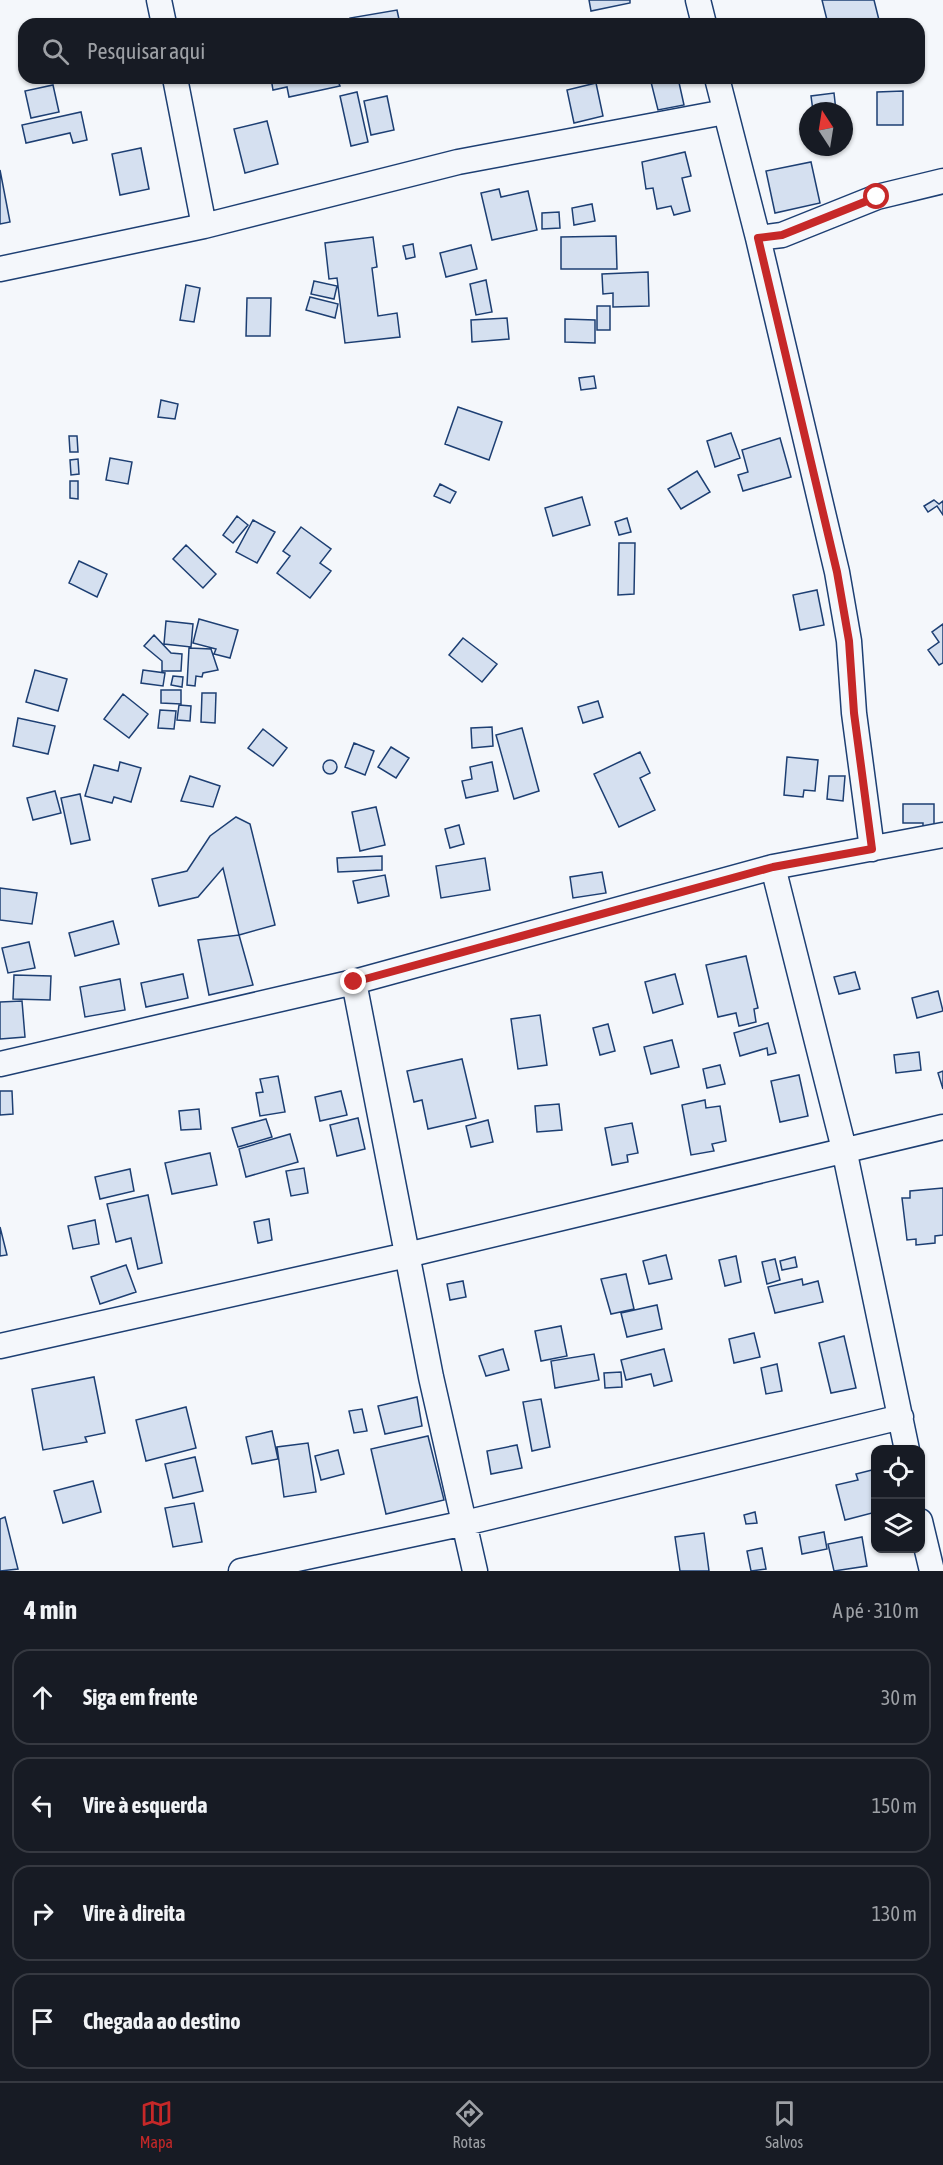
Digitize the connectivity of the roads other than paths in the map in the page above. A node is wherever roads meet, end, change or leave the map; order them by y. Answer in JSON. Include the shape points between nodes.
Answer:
{"nodes":[{"id":1,"x":159,"y":0,"type":"edge"},
{"id":2,"x":698,"y":0,"type":"edge"},
{"id":3,"x":163,"y":18,"type":"edge"},
{"id":4,"x":702,"y":18,"type":"edge"},
{"id":5,"x":176,"y":84,"type":"edge"},
{"id":6,"x":718,"y":84,"type":"edge"},
{"id":7,"x":725,"y":112,"type":"junction"},
{"id":8,"x":943,"y":181,"type":"edge"},
{"id":9,"x":204,"y":226,"type":"junction"},
{"id":10,"x":758,"y":238,"type":"junction"},
{"id":11,"x":0,"y":269,"type":"edge"},
{"id":12,"x":943,"y":835,"type":"edge"},
{"id":13,"x":872,"y":849,"type":"junction"},
{"id":14,"x":773,"y":867,"type":"junction"},
{"id":15,"x":354,"y":982,"type":"junction"},
{"id":16,"x":0,"y":1064,"type":"edge"},
{"id":17,"x":943,"y":1127,"type":"edge"},
{"id":18,"x":844,"y":1149,"type":"junction"},
{"id":19,"x":407,"y":1255,"type":"junction"},
{"id":20,"x":0,"y":1346,"type":"edge"},
{"id":21,"x":902,"y":1417,"type":"junction"},
{"id":22,"x":906,"y":1445,"type":"edge"},
{"id":23,"x":465,"y":1523,"type":"junction"},
{"id":24,"x":929,"y":1531,"type":"edge"},
{"id":25,"x":241,"y":1571,"type":"edge"},
{"id":26,"x":476,"y":1571,"type":"edge"},
{"id":27,"x":932,"y":1571,"type":"edge"}],
"edges":[{"from":1,"to":3,"type":"street"},
{"from":2,"to":4,"type":"street"},
{"from":5,"to":9,"type":"street"},
{"from":6,"to":7,"type":"street"},
{"from":7,"to":9,"type":"street","via":[[458,162]]},
{"from":7,"to":10,"type":"street"},
{"from":8,"to":10,"type":"street","via":[[877,197],[782,235]]},
{"from":9,"to":11,"type":"street"},
{"from":10,"to":13,"type":"street","via":[[837,572],[849,641]]},
{"from":12,"to":13,"type":"street"},
{"from":13,"to":14,"type":"street"},
{"from":14,"to":15,"type":"street"},
{"from":14,"to":18,"type":"street"},
{"from":15,"to":16,"type":"street"},
{"from":15,"to":19,"type":"street"},
{"from":17,"to":18,"type":"street"},
{"from":18,"to":19,"type":"street"},
{"from":18,"to":21,"type":"street"},
{"from":19,"to":20,"type":"street"},
{"from":19,"to":23,"type":"street"},
{"from":21,"to":22,"type":"street"},
{"from":21,"to":23,"type":"street"},
{"from":23,"to":25,"type":"street"},
{"from":23,"to":26,"type":"street"},
{"from":24,"to":27,"type":"street"}]}
